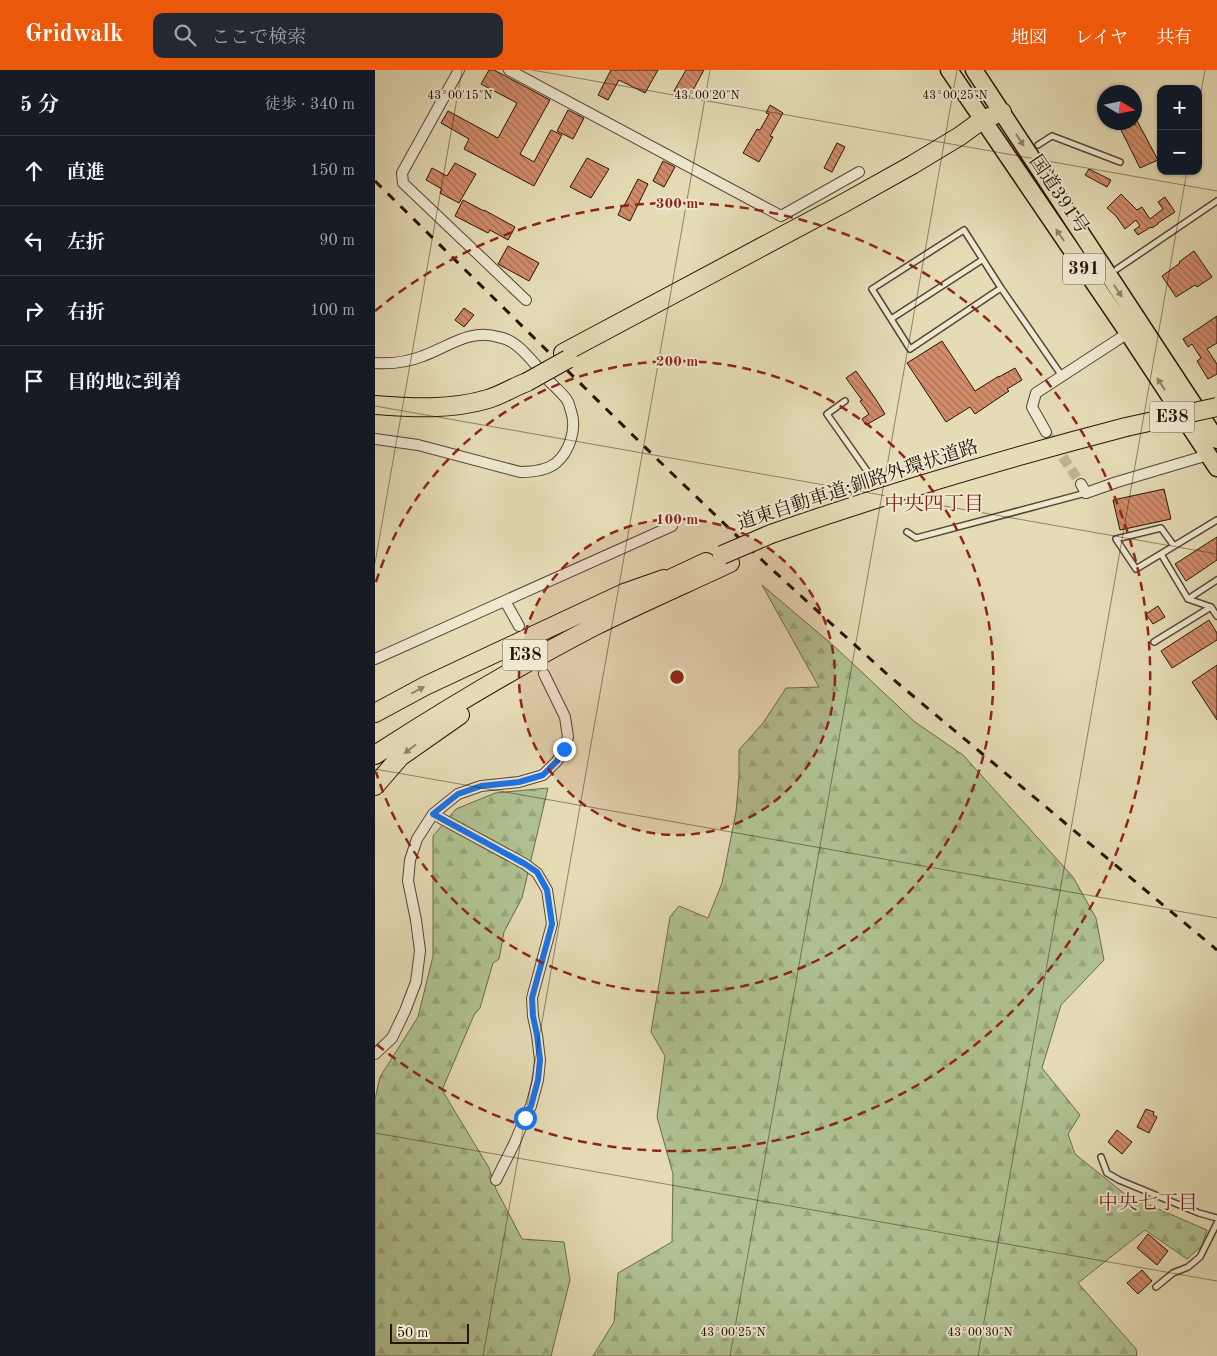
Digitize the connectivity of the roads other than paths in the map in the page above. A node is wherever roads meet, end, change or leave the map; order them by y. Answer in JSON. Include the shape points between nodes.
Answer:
{"nodes":[{"id":1,"x":459,"y":70,"type":"edge"},
{"id":2,"x":509,"y":70,"type":"edge"},
{"id":3,"x":949,"y":70,"type":"edge"},
{"id":4,"x":973,"y":70,"type":"edge"},
{"id":5,"x":1003,"y":112,"type":"junction"},
{"id":6,"x":986,"y":125,"type":"junction"},
{"id":7,"x":1038,"y":145,"type":"dead end"},
{"id":8,"x":1120,"y":162,"type":"dead end"},
{"id":9,"x":859,"y":172,"type":"dead end"},
{"id":10,"x":1217,"y":201,"type":"edge"},
{"id":11,"x":982,"y":260,"type":"junction"},
{"id":12,"x":1117,"y":268,"type":"dead end"},
{"id":13,"x":1001,"y":288,"type":"junction"},
{"id":14,"x":526,"y":300,"type":"dead end"},
{"id":15,"x":891,"y":319,"type":"junction"},
{"id":16,"x":1134,"y":329,"type":"junction"},
{"id":17,"x":375,"y":363,"type":"edge"},
{"id":18,"x":1062,"y":376,"type":"junction"},
{"id":19,"x":525,"y":378,"type":"junction"},
{"id":20,"x":375,"y":398,"type":"edge"},
{"id":21,"x":845,"y":401,"type":"dead end"},
{"id":22,"x":375,"y":405,"type":"edge"},
{"id":23,"x":1217,"y":408,"type":"edge"},
{"id":24,"x":1217,"y":416,"type":"edge"},
{"id":25,"x":1127,"y":431,"type":"junction"},
{"id":26,"x":1046,"y":432,"type":"tunnel mouth"},
{"id":27,"x":375,"y":439,"type":"edge"},
{"id":28,"x":1217,"y":440,"type":"edge"},
{"id":29,"x":1213,"y":462,"type":"edge"},
{"id":30,"x":872,"y":478,"type":"dead end"},
{"id":31,"x":1083,"y":488,"type":"joint"},
{"id":32,"x":1217,"y":520,"type":"edge"},
{"id":33,"x":672,"y":526,"type":"dead end"},
{"id":34,"x":907,"y":532,"type":"dead end"},
{"id":35,"x":1174,"y":546,"type":"junction"},
{"id":36,"x":1161,"y":554,"type":"junction"},
{"id":37,"x":726,"y":559,"type":"junction"},
{"id":38,"x":679,"y":574,"type":"junction"},
{"id":39,"x":1217,"y":580,"type":"edge"},
{"id":40,"x":1188,"y":599,"type":"junction"},
{"id":41,"x":505,"y":601,"type":"junction"},
{"id":42,"x":1211,"y":607,"type":"junction"},
{"id":43,"x":1217,"y":616,"type":"edge"},
{"id":44,"x":519,"y":626,"type":"tunnel mouth"},
{"id":45,"x":597,"y":626,"type":"junction"},
{"id":46,"x":1154,"y":642,"type":"dead end"},
{"id":47,"x":375,"y":659,"type":"edge"},
{"id":48,"x":544,"y":674,"type":"tunnel mouth"},
{"id":49,"x":375,"y":713,"type":"edge"},
{"id":50,"x":375,"y":744,"type":"edge"},
{"id":51,"x":375,"y":756,"type":"edge"},
{"id":52,"x":375,"y":786,"type":"edge"},
{"id":53,"x":433,"y":814,"type":"junction"},
{"id":54,"x":375,"y":1054,"type":"edge"},
{"id":55,"x":1101,"y":1157,"type":"dead end"},
{"id":56,"x":496,"y":1180,"type":"dead end"},
{"id":57,"x":1217,"y":1218,"type":"edge"},
{"id":58,"x":1217,"y":1223,"type":"edge"},
{"id":59,"x":1156,"y":1286,"type":"dead end"}],
"edges":[{"from":1,"to":14,"type":"street","via":[[402,173],[403,183]]},
{"from":2,"to":9,"type":"street","via":[[781,216]]},
{"from":3,"to":6,"type":"highway","name":"国道391号","number":"391"},
{"from":4,"to":5,"type":"highway","name":"国道391号","number":"391"},
{"from":5,"to":6,"type":"highway"},
{"from":5,"to":16,"type":"highway","name":"国道391号","number":"391","one_way":true},
{"from":16,"to":6,"type":"highway","name":"国道391号","number":"391","one_way":true},
{"from":6,"to":19,"type":"highway","via":[[960,136]]},
{"from":7,"to":8,"type":"lane","via":[[1053,136]]},
{"from":10,"to":12,"type":"lane"},
{"from":11,"to":13,"type":"lane"},
{"from":11,"to":15,"type":"lane"},
{"from":11,"to":15,"type":"lane","via":[[964,230],[872,289]]},
{"from":13,"to":15,"type":"lane","via":[[910,349]]},
{"from":13,"to":18,"type":"lane"},
{"from":16,"to":18,"type":"street"},
{"from":16,"to":28,"type":"highway","name":"国道391号","number":"391"},
{"from":29,"to":16,"type":"highway","name":"国道391号","number":"391","one_way":true},
{"from":17,"to":27,"type":"street","via":[[392,364],[423,357],[471,335],[499,337],[515,344],[567,401],[574,424],[567,450],[549,467],[532,472],[520,472],[418,445]]},
{"from":18,"to":26,"type":"street","via":[[1035,393],[1032,407]]},
{"from":19,"to":20,"type":"highway","via":[[468,396],[426,401]]},
{"from":19,"to":22,"type":"highway","via":[[489,398],[469,404],[425,408]]},
{"from":21,"to":30,"type":"lane","via":[[827,414]]},
{"from":23,"to":25,"type":"highway","name":"道東自動車道;釧路外環状道路","number":"E38","bridge":true},
{"from":24,"to":25,"type":"highway","name":"道東自動車道;釧路外環状道路","number":"E38"},
{"from":25,"to":37,"type":"highway","name":"道東自動車道;釧路外環状道路","number":"E38","bridge":true,"via":[[1038,450],[832,513]]},
{"from":29,"to":31,"type":"street"},
{"from":31,"to":34,"type":"lane","via":[[917,538]]},
{"from":32,"to":35,"type":"lane"},
{"from":33,"to":41,"type":"street"},
{"from":35,"to":36,"type":"lane"},
{"from":35,"to":36,"type":"lane","via":[[1161,528],[1116,539],[1136,569]]},
{"from":36,"to":40,"type":"lane"},
{"from":37,"to":38,"type":"highway","name":"道東自動車道;釧路外環状道路","number":"E38"},
{"from":37,"to":45,"type":"highway","name":"道東自動車道;釧路外環状道路","number":"E38"},
{"from":49,"to":38,"type":"highway","one_way":true,"via":[[425,686],[624,593]]},
{"from":38,"to":50,"type":"highway","name":"道東自動車道;釧路外環状道路","number":"E38","via":[[591,618]]},
{"from":39,"to":40,"type":"lane"},
{"from":40,"to":42,"type":"lane"},
{"from":41,"to":44,"type":"street"},
{"from":41,"to":47,"type":"street"},
{"from":42,"to":43,"type":"lane"},
{"from":42,"to":46,"type":"lane"},
{"from":45,"to":51,"type":"highway","name":"道東自動車道;釧路外環状道路","number":"E38","via":[[465,699]]},
{"from":45,"to":52,"type":"highway","one_way":true,"via":[[420,742],[400,757]]},
{"from":48,"to":53,"type":"street","via":[[565,717],[568,737],[557,761],[543,775],[519,782],[481,786],[458,794]]},
{"from":53,"to":54,"type":"street","via":[[417,839],[410,860],[408,881],[420,951],[416,982],[392,1038]]},
{"from":53,"to":56,"type":"street","via":[[537,872],[547,890],[552,924],[532,998],[540,1060],[538,1080],[531,1106]]},
{"from":55,"to":57,"type":"lane","via":[[1107,1173],[1119,1180]]},
{"from":58,"to":59,"type":"lane","via":[[1199,1257]]}]}
